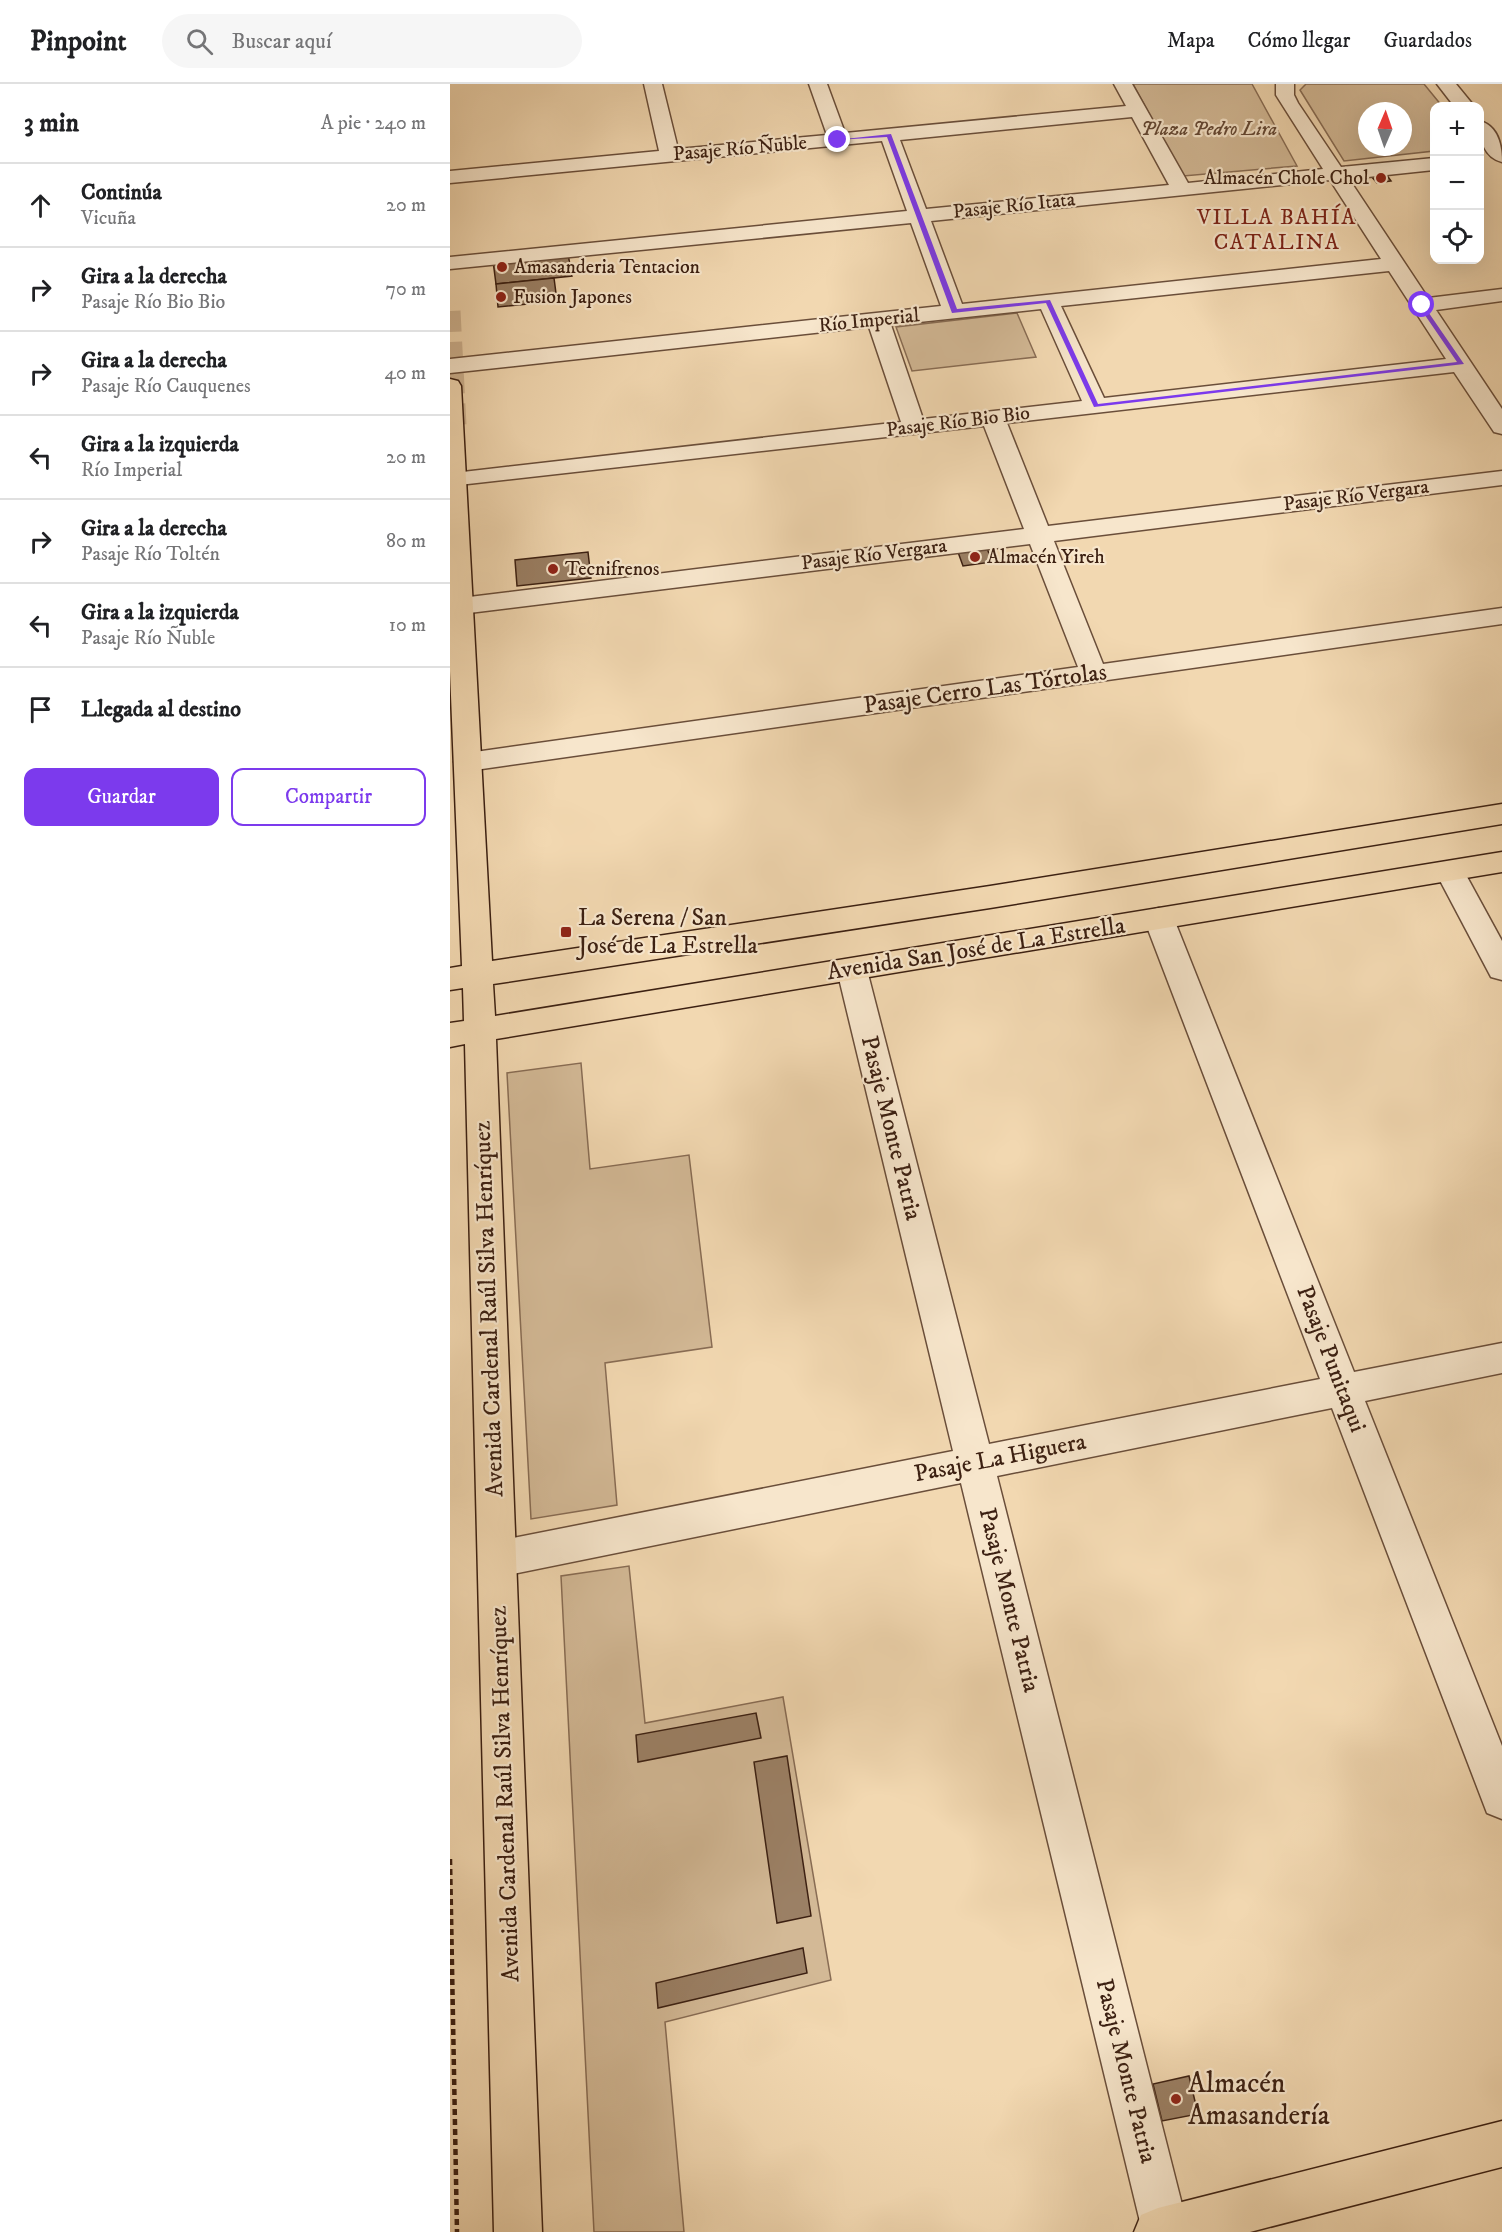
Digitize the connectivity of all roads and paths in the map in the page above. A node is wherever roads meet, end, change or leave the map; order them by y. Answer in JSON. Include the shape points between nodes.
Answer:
{"nodes":[{"id":1,"x":653,"y":84,"type":"edge"},
{"id":2,"x":818,"y":84,"type":"edge"},
{"id":3,"x":1123,"y":84,"type":"edge"},
{"id":4,"x":1285,"y":84,"type":"edge"},
{"id":5,"x":1446,"y":84,"type":"edge"},
{"id":6,"x":1461,"y":102,"type":"edge"},
{"id":7,"x":1138,"y":111,"type":"junction"},
{"id":8,"x":1484,"y":134,"type":"edge"},
{"id":9,"x":889,"y":135,"type":"junction"},
{"id":10,"x":838,"y":140,"type":"junction"},
{"id":11,"x":670,"y":156,"type":"junction"},
{"id":12,"x":1502,"y":157,"type":"edge"},
{"id":13,"x":1484,"y":159,"type":"edge"},
{"id":14,"x":1430,"y":164,"type":"edge"},
{"id":15,"x":1336,"y":174,"type":"junction"},
{"id":16,"x":450,"y":177,"type":"edge"},
{"id":17,"x":1181,"y":189,"type":"junction"},
{"id":18,"x":919,"y":216,"type":"junction"},
{"id":19,"x":450,"y":263,"type":"edge"},
{"id":20,"x":1395,"y":264,"type":"junction"},
{"id":21,"x":1502,"y":296,"type":"edge"},
{"id":22,"x":1048,"y":301,"type":"junction"},
{"id":23,"x":1422,"y":305,"type":"junction"},
{"id":24,"x":954,"y":311,"type":"junction"},
{"id":25,"x":878,"y":320,"type":"junction"},
{"id":26,"x":1461,"y":364,"type":"junction"},
{"id":27,"x":450,"y":366,"type":"edge"},
{"id":28,"x":450,"y":386,"type":"edge"},
{"id":29,"x":1096,"y":406,"type":"junction"},
{"id":30,"x":993,"y":418,"type":"junction"},
{"id":31,"x":914,"y":427,"type":"junction"},
{"id":32,"x":1502,"y":427,"type":"edge"},
{"id":33,"x":1502,"y":478,"type":"edge"},
{"id":34,"x":454,"y":480,"type":"junction"},
{"id":35,"x":1039,"y":535,"type":"junction"},
{"id":36,"x":461,"y":606,"type":"junction"},
{"id":37,"x":1502,"y":616,"type":"edge"},
{"id":38,"x":1093,"y":674,"type":"junction"},
{"id":39,"x":468,"y":762,"type":"junction"},
{"id":40,"x":1502,"y":814,"type":"edge"},
{"id":41,"x":1502,"y":862,"type":"edge"},
{"id":42,"x":1450,"y":871,"type":"junction"},
{"id":43,"x":1159,"y":919,"type":"junction"},
{"id":44,"x":1502,"y":969,"type":"edge"},
{"id":45,"x":852,"y":970,"type":"junction"},
{"id":46,"x":464,"y":977,"type":"edge"},
{"id":47,"x":465,"y":1033,"type":"edge"},
{"id":48,"x":1502,"y":1358,"type":"edge"},
{"id":49,"x":1343,"y":1390,"type":"junction"},
{"id":50,"x":975,"y":1463,"type":"junction"},
{"id":51,"x":498,"y":1559,"type":"junction"},
{"id":52,"x":1502,"y":1798,"type":"edge"},
{"id":53,"x":450,"y":1859,"type":"edge"},
{"id":54,"x":1502,"y":2144,"type":"edge"},
{"id":55,"x":1162,"y":2231,"type":"edge"},
{"id":56,"x":457,"y":2232,"type":"edge"},
{"id":57,"x":518,"y":2232,"type":"edge"}],
"edges":[{"from":1,"to":11,"type":"street"},
{"from":2,"to":10,"type":"street"},
{"from":3,"to":7,"type":"street"},
{"from":4,"to":15,"type":"street","via":[[1289,103]]},
{"from":5,"to":6,"type":"street"},
{"from":7,"to":9,"type":"street","name":"Pasaje Río Ñuble"},
{"from":7,"to":17,"type":"street"},
{"from":8,"to":12,"type":"street"},
{"from":9,"to":10,"type":"street","name":"Pasaje Río Ñuble"},
{"from":9,"to":18,"type":"street"},
{"from":10,"to":11,"type":"street","name":"Pasaje Río Ñuble"},
{"from":11,"to":16,"type":"street","name":"Pasaje Río Ñuble"},
{"from":12,"to":13,"type":"street"},
{"from":14,"to":15,"type":"street","name":"Pasaje Río Itata"},
{"from":15,"to":17,"type":"street","name":"Pasaje Río Itata"},
{"from":15,"to":20,"type":"street"},
{"from":17,"to":18,"type":"street","name":"Pasaje Río Itata"},
{"from":18,"to":19,"type":"street","name":"Pasaje Río Itata"},
{"from":18,"to":24,"type":"street"},
{"from":20,"to":22,"type":"street","name":"Río Imperial"},
{"from":20,"to":23,"type":"street"},
{"from":21,"to":23,"type":"street"},
{"from":22,"to":24,"type":"street","name":"Río Imperial"},
{"from":22,"to":29,"type":"street"},
{"from":23,"to":26,"type":"street"},
{"from":24,"to":25,"type":"street","name":"Río Imperial"},
{"from":25,"to":27,"type":"street","name":"Río Imperial"},
{"from":25,"to":31,"type":"street"},
{"from":26,"to":29,"type":"street","name":"Pasaje Río Bio Bio"},
{"from":26,"to":32,"type":"street"},
{"from":28,"to":34,"type":"main road","name":"Avenida Cardenal Raúl Silva Henríquez"},
{"from":29,"to":30,"type":"street","name":"Pasaje Río Bio Bio"},
{"from":30,"to":31,"type":"street","name":"Pasaje Río Bio Bio"},
{"from":30,"to":35,"type":"street"},
{"from":31,"to":34,"type":"street","name":"Pasaje Río Bio Bio"},
{"from":33,"to":35,"type":"street","name":"Pasaje Río Vergara"},
{"from":34,"to":36,"type":"main road","name":"Avenida Cardenal Raúl Silva Henríquez"},
{"from":35,"to":36,"type":"street","name":"Pasaje Río Vergara"},
{"from":35,"to":38,"type":"street"},
{"from":36,"to":39,"type":"main road","name":"Avenida Cardenal Raúl Silva Henríquez"},
{"from":37,"to":38,"type":"street","name":"Pasaje Cerro Las Tórtolas"},
{"from":38,"to":39,"type":"street","name":"Pasaje Cerro Las Tórtolas"},
{"from":39,"to":46,"type":"main road","name":"Avenida Cardenal Raúl Silva Henríquez"},
{"from":40,"to":46,"type":"main road","name":"Avenida San José de La Estrella"},
{"from":41,"to":42,"type":"main road","name":"Avenida San José de La Estrella"},
{"from":42,"to":43,"type":"main road","name":"Avenida San José de La Estrella"},
{"from":42,"to":44,"type":"street"},
{"from":43,"to":45,"type":"main road","name":"Avenida San José de La Estrella"},
{"from":43,"to":49,"type":"street","name":"Pasaje Punitaqui"},
{"from":45,"to":47,"type":"main road","name":"Avenida San José de La Estrella"},
{"from":45,"to":50,"type":"street","name":"Pasaje Monte Patria"},
{"from":46,"to":47,"type":"main road","name":"Avenida Cardenal Raúl Silva Henríquez"},
{"from":47,"to":51,"type":"main road","name":"Avenida Cardenal Raúl Silva Henríquez"},
{"from":48,"to":49,"type":"street","name":"Pasaje La Higuera"},
{"from":49,"to":50,"type":"street","name":"Pasaje La Higuera"},
{"from":49,"to":52,"type":"street","name":"Pasaje Punitaqui"},
{"from":50,"to":51,"type":"street","name":"Pasaje La Higuera"},
{"from":50,"to":55,"type":"street","name":"Pasaje Monte Patria"},
{"from":51,"to":57,"type":"main road","name":"Avenida Cardenal Raúl Silva Henríquez"},
{"from":53,"to":56,"type":"path"},
{"from":54,"to":55,"type":"main road"}]}
